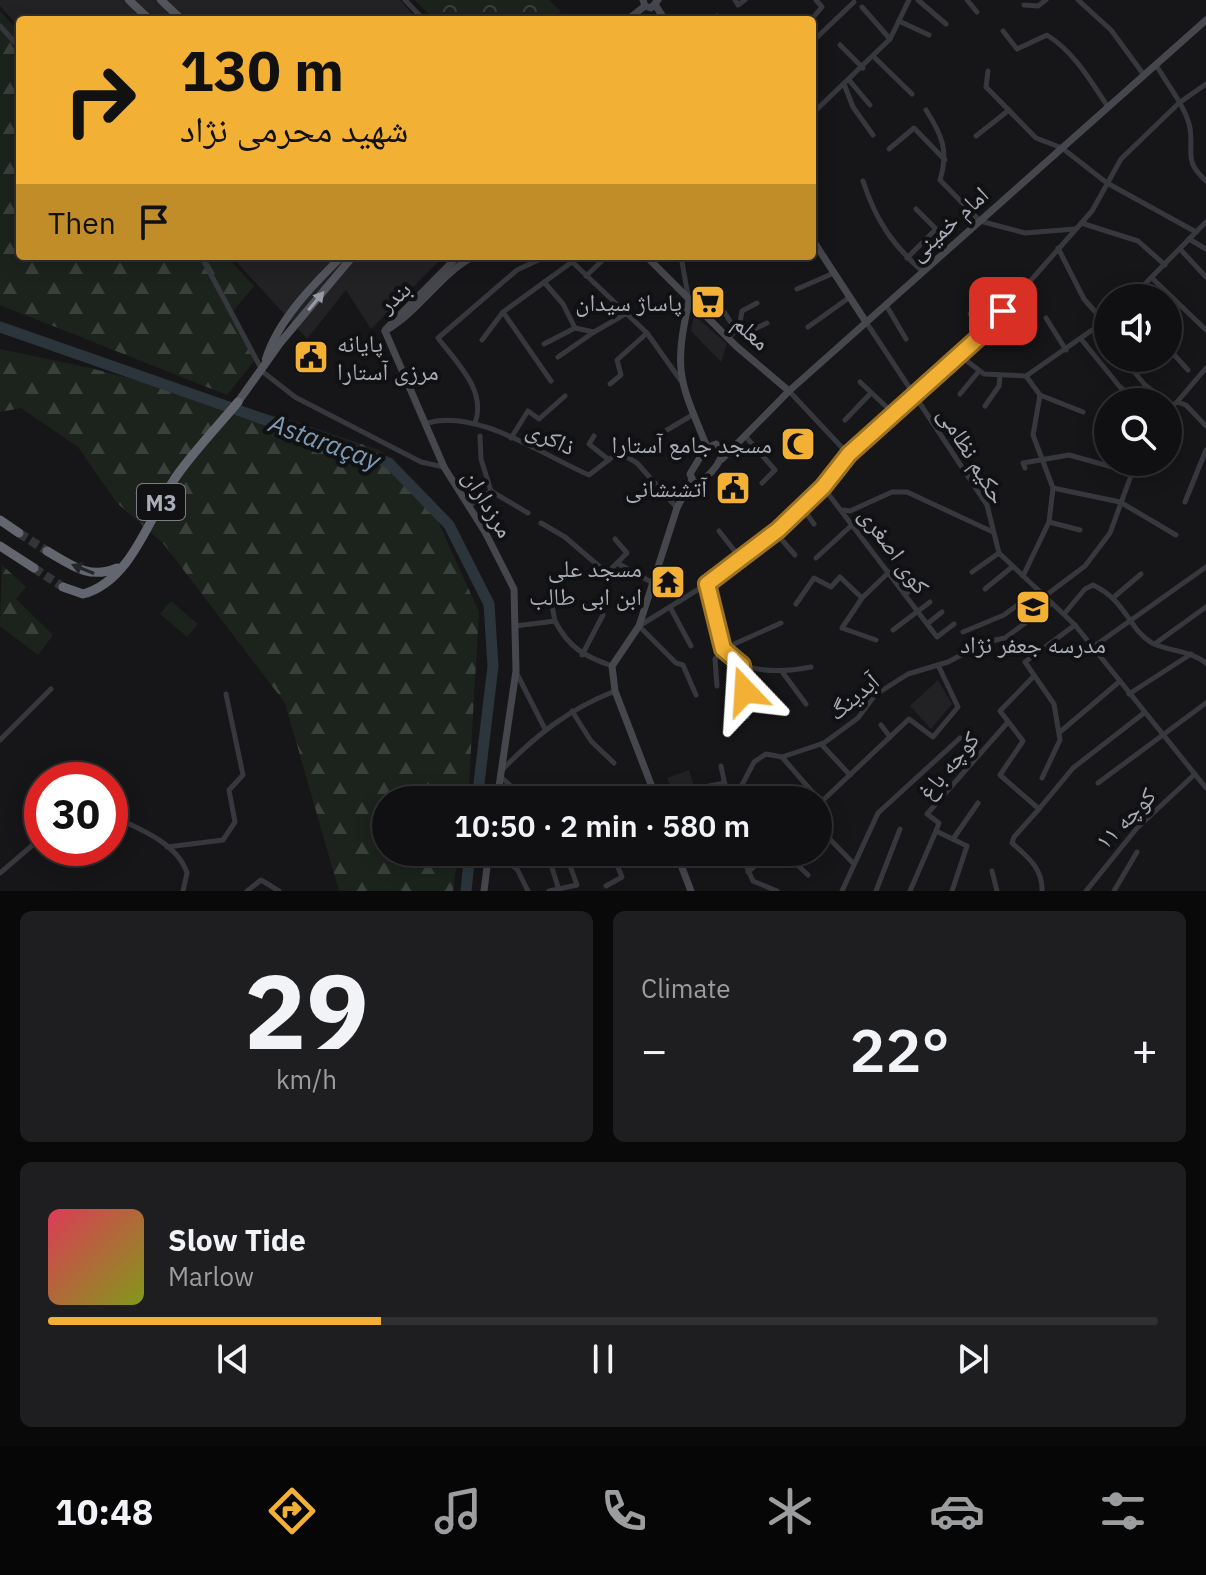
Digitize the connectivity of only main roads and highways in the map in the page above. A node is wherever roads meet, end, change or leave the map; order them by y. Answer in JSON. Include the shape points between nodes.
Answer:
{"nodes":[{"id":1,"x":129,"y":0,"type":"edge"},
{"id":2,"x":161,"y":0,"type":"edge"},
{"id":3,"x":146,"y":16,"type":"edge"},
{"id":4,"x":178,"y":16,"type":"edge"},
{"id":5,"x":339,"y":260,"type":"edge"},
{"id":6,"x":350,"y":260,"type":"edge"},
{"id":7,"x":263,"y":372,"type":"junction"},
{"id":8,"x":238,"y":402,"type":"joint"},
{"id":9,"x":0,"y":520,"type":"edge"},
{"id":10,"x":19,"y":533,"type":"tunnel mouth"},
{"id":11,"x":0,"y":546,"type":"edge"},
{"id":12,"x":47,"y":551,"type":"tunnel mouth"},
{"id":13,"x":120,"y":567,"type":"junction"},
{"id":14,"x":34,"y":568,"type":"tunnel mouth"},
{"id":15,"x":63,"y":587,"type":"tunnel mouth"}],
"edges":[{"from":1,"to":3,"type":"main road"},
{"from":2,"to":4,"type":"main road"},
{"from":5,"to":7,"type":"main road","via":[[272,340]]},
{"from":7,"to":6,"type":"main road","one_way":true,"via":[[280,343]]},
{"from":7,"to":8,"type":"main road"},
{"from":8,"to":13,"type":"highway","number":"M3","via":[[177,474]]},
{"from":9,"to":10,"type":"highway"},
{"from":11,"to":14,"type":"highway"},
{"from":13,"to":12,"type":"highway","one_way":true,"via":[[87,573]]},
{"from":13,"to":15,"type":"highway","number":"M3","via":[[91,592]]}]}
